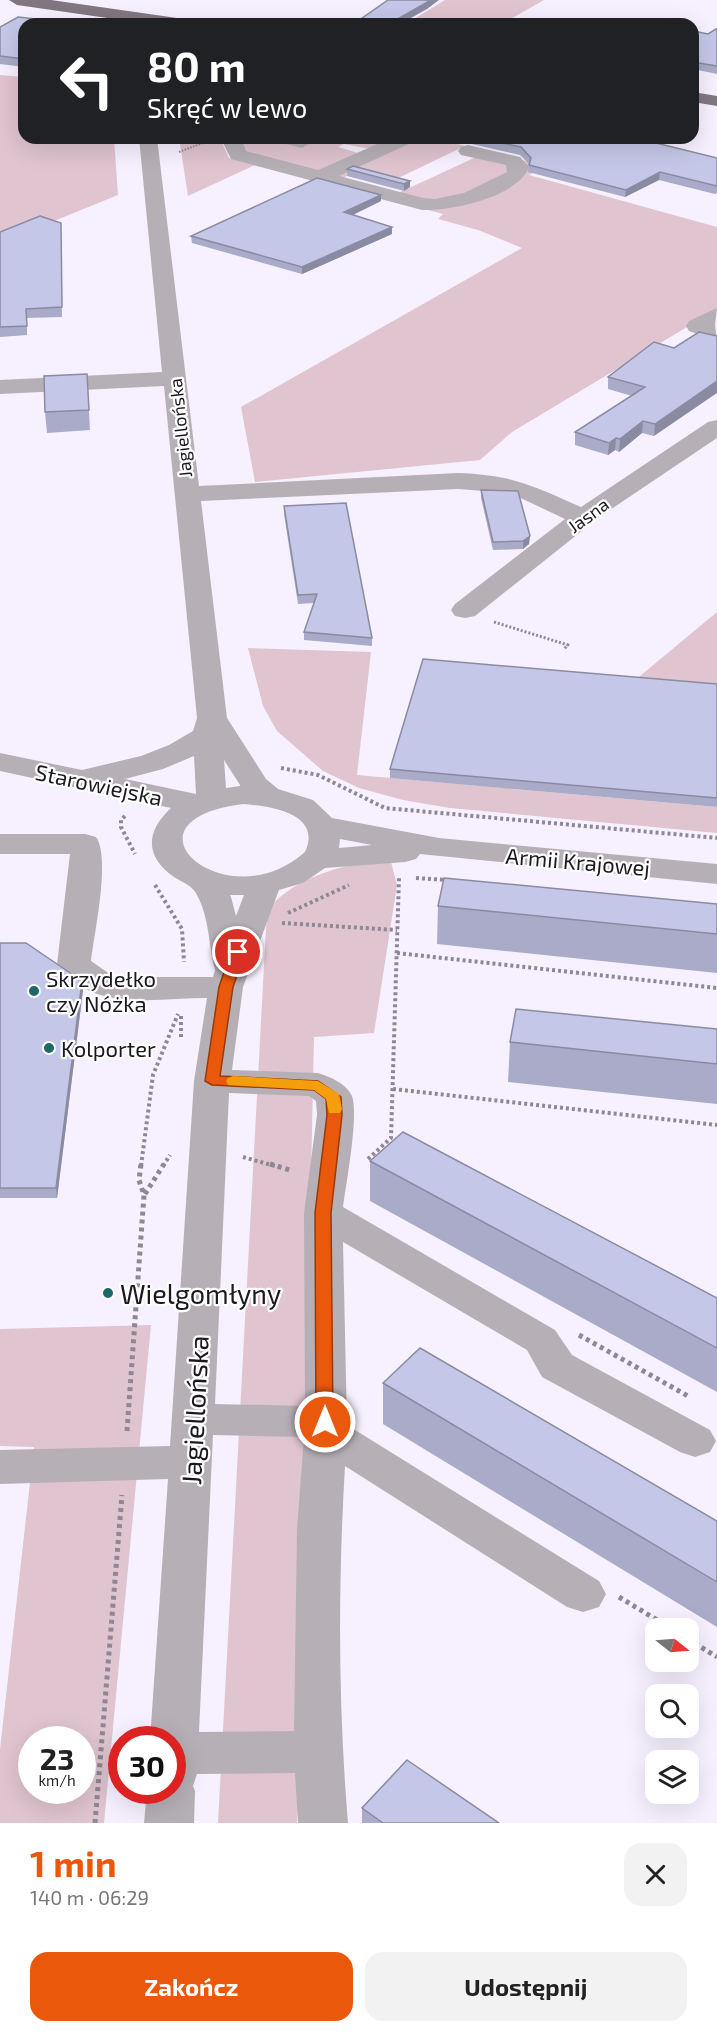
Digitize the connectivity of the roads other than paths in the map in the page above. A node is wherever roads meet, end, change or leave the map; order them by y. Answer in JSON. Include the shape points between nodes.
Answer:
{"nodes":[{"id":1,"x":17,"y":0,"type":"edge"},
{"id":2,"x":127,"y":18,"type":"edge"},
{"id":3,"x":699,"y":99,"type":"edge"},
{"id":4,"x":717,"y":101,"type":"edge"},
{"id":5,"x":149,"y":144,"type":"edge"},
{"id":6,"x":233,"y":144,"type":"edge"},
{"id":7,"x":393,"y":144,"type":"edge"},
{"id":8,"x":468,"y":151,"type":"dead end"},
{"id":9,"x":320,"y":177,"type":"junction"},
{"id":10,"x":717,"y":315,"type":"edge"},
{"id":11,"x":717,"y":334,"type":"edge"},
{"id":12,"x":174,"y":378,"type":"junction"},
{"id":13,"x":0,"y":387,"type":"edge"},
{"id":14,"x":717,"y":427,"type":"edge"},
{"id":15,"x":187,"y":494,"type":"junction"},
{"id":16,"x":583,"y":518,"type":"junction"},
{"id":17,"x":475,"y":615,"type":"road end"},
{"id":18,"x":209,"y":726,"type":"junction"},
{"id":19,"x":0,"y":762,"type":"edge"},
{"id":20,"x":65,"y":777,"type":"junction"},
{"id":21,"x":267,"y":796,"type":"junction"},
{"id":22,"x":205,"y":802,"type":"junction"},
{"id":23,"x":322,"y":826,"type":"junction"},
{"id":24,"x":168,"y":829,"type":"junction"},
{"id":25,"x":0,"y":844,"type":"edge"},
{"id":26,"x":439,"y":848,"type":"junction"},
{"id":27,"x":316,"y":859,"type":"junction"},
{"id":28,"x":717,"y":874,"type":"edge"},
{"id":29,"x":202,"y":879,"type":"junction"},
{"id":30,"x":265,"y":883,"type":"junction"},
{"id":31,"x":229,"y":978,"type":"junction"},
{"id":32,"x":212,"y":1081,"type":"junction"},
{"id":33,"x":325,"y":1196,"type":"junction"},
{"id":34,"x":325,"y":1428,"type":"junction"},
{"id":35,"x":192,"y":1441,"type":"junction"},
{"id":36,"x":695,"y":1441,"type":"dead end"},
{"id":37,"x":0,"y":1467,"type":"edge"},
{"id":38,"x":583,"y":1594,"type":"dead end"},
{"id":39,"x":176,"y":1726,"type":"edge"},
{"id":40,"x":318,"y":1752,"type":"junction"},
{"id":41,"x":186,"y":1773,"type":"edge"},
{"id":42,"x":171,"y":1804,"type":"edge"},
{"id":43,"x":169,"y":1823,"type":"edge"},
{"id":44,"x":324,"y":1823,"type":"edge"}],
"edges":[{"from":1,"to":2,"type":"main road"},
{"from":3,"to":4,"type":"main road"},
{"from":5,"to":12,"type":"street","name":"Jagiellońska"},
{"from":6,"to":9,"type":"street","via":[[238,155]]},
{"from":7,"to":9,"type":"street"},
{"from":8,"to":9,"type":"street","via":[[513,161],[519,167],[516,175],[466,201],[438,206]]},
{"from":10,"to":11,"type":"street","via":[[697,326]]},
{"from":12,"to":13,"type":"street"},
{"from":12,"to":15,"type":"street","name":"Jagiellońska"},
{"from":14,"to":16,"type":"street","name":"Jasna"},
{"from":15,"to":16,"type":"street","via":[[492,482],[528,491]]},
{"from":15,"to":18,"type":"street","name":"Jagiellońska"},
{"from":16,"to":17,"type":"street","name":"Jasna"},
{"from":18,"to":20,"type":"street","via":[[185,751],[161,762]]},
{"from":18,"to":21,"type":"street","name":"Jagiellońska"},
{"from":18,"to":22,"type":"street","name":"Jagiellońska"},
{"from":19,"to":20,"type":"street","name":"Starowiejska"},
{"from":20,"to":22,"type":"street","name":"Starowiejska"},
{"from":20,"to":24,"type":"street"},
{"from":21,"to":22,"type":"street","via":[[243,795]]},
{"from":21,"to":23,"type":"street","via":[[301,807]]},
{"from":22,"to":24,"type":"street","via":[[175,820]]},
{"from":23,"to":26,"type":"street","name":"Armii Krajowej"},
{"from":23,"to":27,"type":"street","via":[[323,849]]},
{"from":24,"to":29,"type":"street","via":[[165,843],[170,857],[183,870]]},
{"from":25,"to":31,"type":"street","via":[[85,844],[74,964],[92,980],[108,988]]},
{"from":26,"to":27,"type":"street","name":"Armii Krajowej"},
{"from":26,"to":28,"type":"street","name":"Armii Krajowej"},
{"from":27,"to":30,"type":"street","via":[[286,878]]},
{"from":29,"to":30,"type":"street","via":[[244,885]]},
{"from":29,"to":31,"type":"street","name":"Jagiellońska","via":[[215,897]]},
{"from":30,"to":31,"type":"street","name":"Jagiellońska"},
{"from":31,"to":32,"type":"street","name":"Jagiellońska"},
{"from":32,"to":33,"type":"street","via":[[318,1085],[334,1097]]},
{"from":32,"to":35,"type":"street","name":"Jagiellońska","via":[[189,1157]]},
{"from":33,"to":34,"type":"street"},
{"from":33,"to":36,"type":"street","via":[[541,1340],[557,1366]]},
{"from":34,"to":35,"type":"street"},
{"from":34,"to":38,"type":"street"},
{"from":34,"to":40,"type":"street","via":[[319,1529]]},
{"from":35,"to":37,"type":"street","via":[[125,1464]]},
{"from":35,"to":39,"type":"street","name":"Jagiellońska"},
{"from":40,"to":41,"type":"street"},
{"from":40,"to":44,"type":"street"},
{"from":42,"to":43,"type":"street","name":"Jagiellońska"}]}
